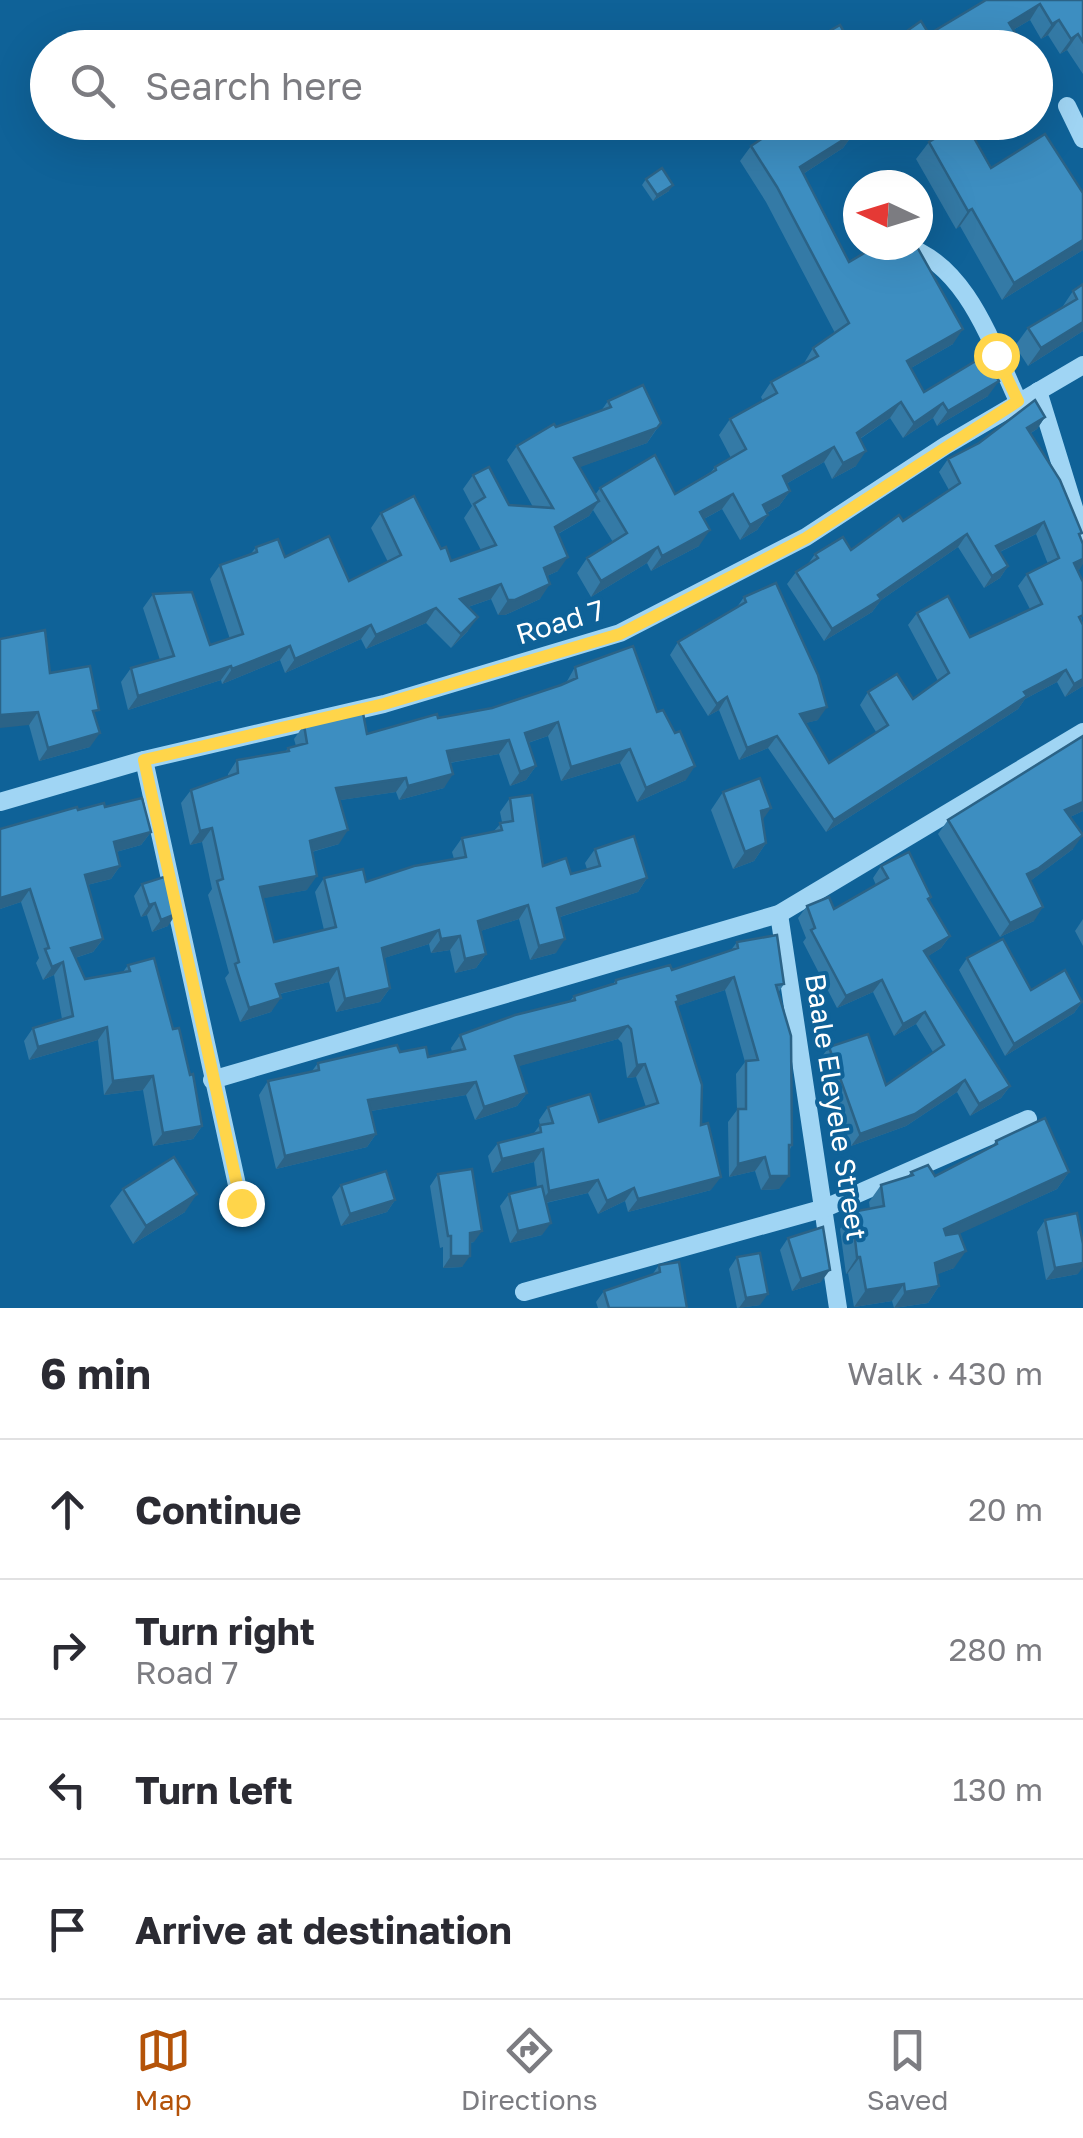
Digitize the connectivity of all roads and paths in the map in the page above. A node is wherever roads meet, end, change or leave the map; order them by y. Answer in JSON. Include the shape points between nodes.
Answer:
{"nodes":[{"id":1,"x":1067,"y":106,"type":"dead end"},
{"id":2,"x":1083,"y":140,"type":"edge"},
{"id":3,"x":933,"y":260,"type":"edge"},
{"id":4,"x":1083,"y":364,"type":"edge"},
{"id":5,"x":1038,"y":390,"type":"junction"},
{"id":6,"x":1018,"y":401,"type":"junction"},
{"id":7,"x":1083,"y":537,"type":"edge"},
{"id":8,"x":1083,"y":732,"type":"edge"},
{"id":9,"x":144,"y":760,"type":"junction"},
{"id":10,"x":0,"y":802,"type":"edge"},
{"id":11,"x":779,"y":914,"type":"junction"},
{"id":12,"x":212,"y":1080,"type":"junction"},
{"id":13,"x":1028,"y":1120,"type":"dead end"},
{"id":14,"x":241,"y":1203,"type":"dead end"},
{"id":15,"x":825,"y":1208,"type":"junction"},
{"id":16,"x":524,"y":1292,"type":"dead end"},
{"id":17,"x":838,"y":1308,"type":"edge"}],
"edges":[{"from":1,"to":2,"type":"street"},
{"from":3,"to":6,"type":"street","via":[[967,296]]},
{"from":4,"to":5,"type":"street","name":"Road 7"},
{"from":5,"to":6,"type":"street","name":"Road 7"},
{"from":5,"to":7,"type":"street"},
{"from":6,"to":9,"type":"street","name":"Road 7","via":[[806,538],[620,634],[384,704]]},
{"from":8,"to":11,"type":"street"},
{"from":9,"to":10,"type":"street","name":"Road 7"},
{"from":9,"to":12,"type":"street"},
{"from":11,"to":12,"type":"street"},
{"from":11,"to":15,"type":"street","name":"Baale Eleyele Street"},
{"from":12,"to":14,"type":"street"},
{"from":13,"to":15,"type":"street"},
{"from":15,"to":16,"type":"street"},
{"from":15,"to":17,"type":"street","name":"Baale Eleyele Street"}]}
